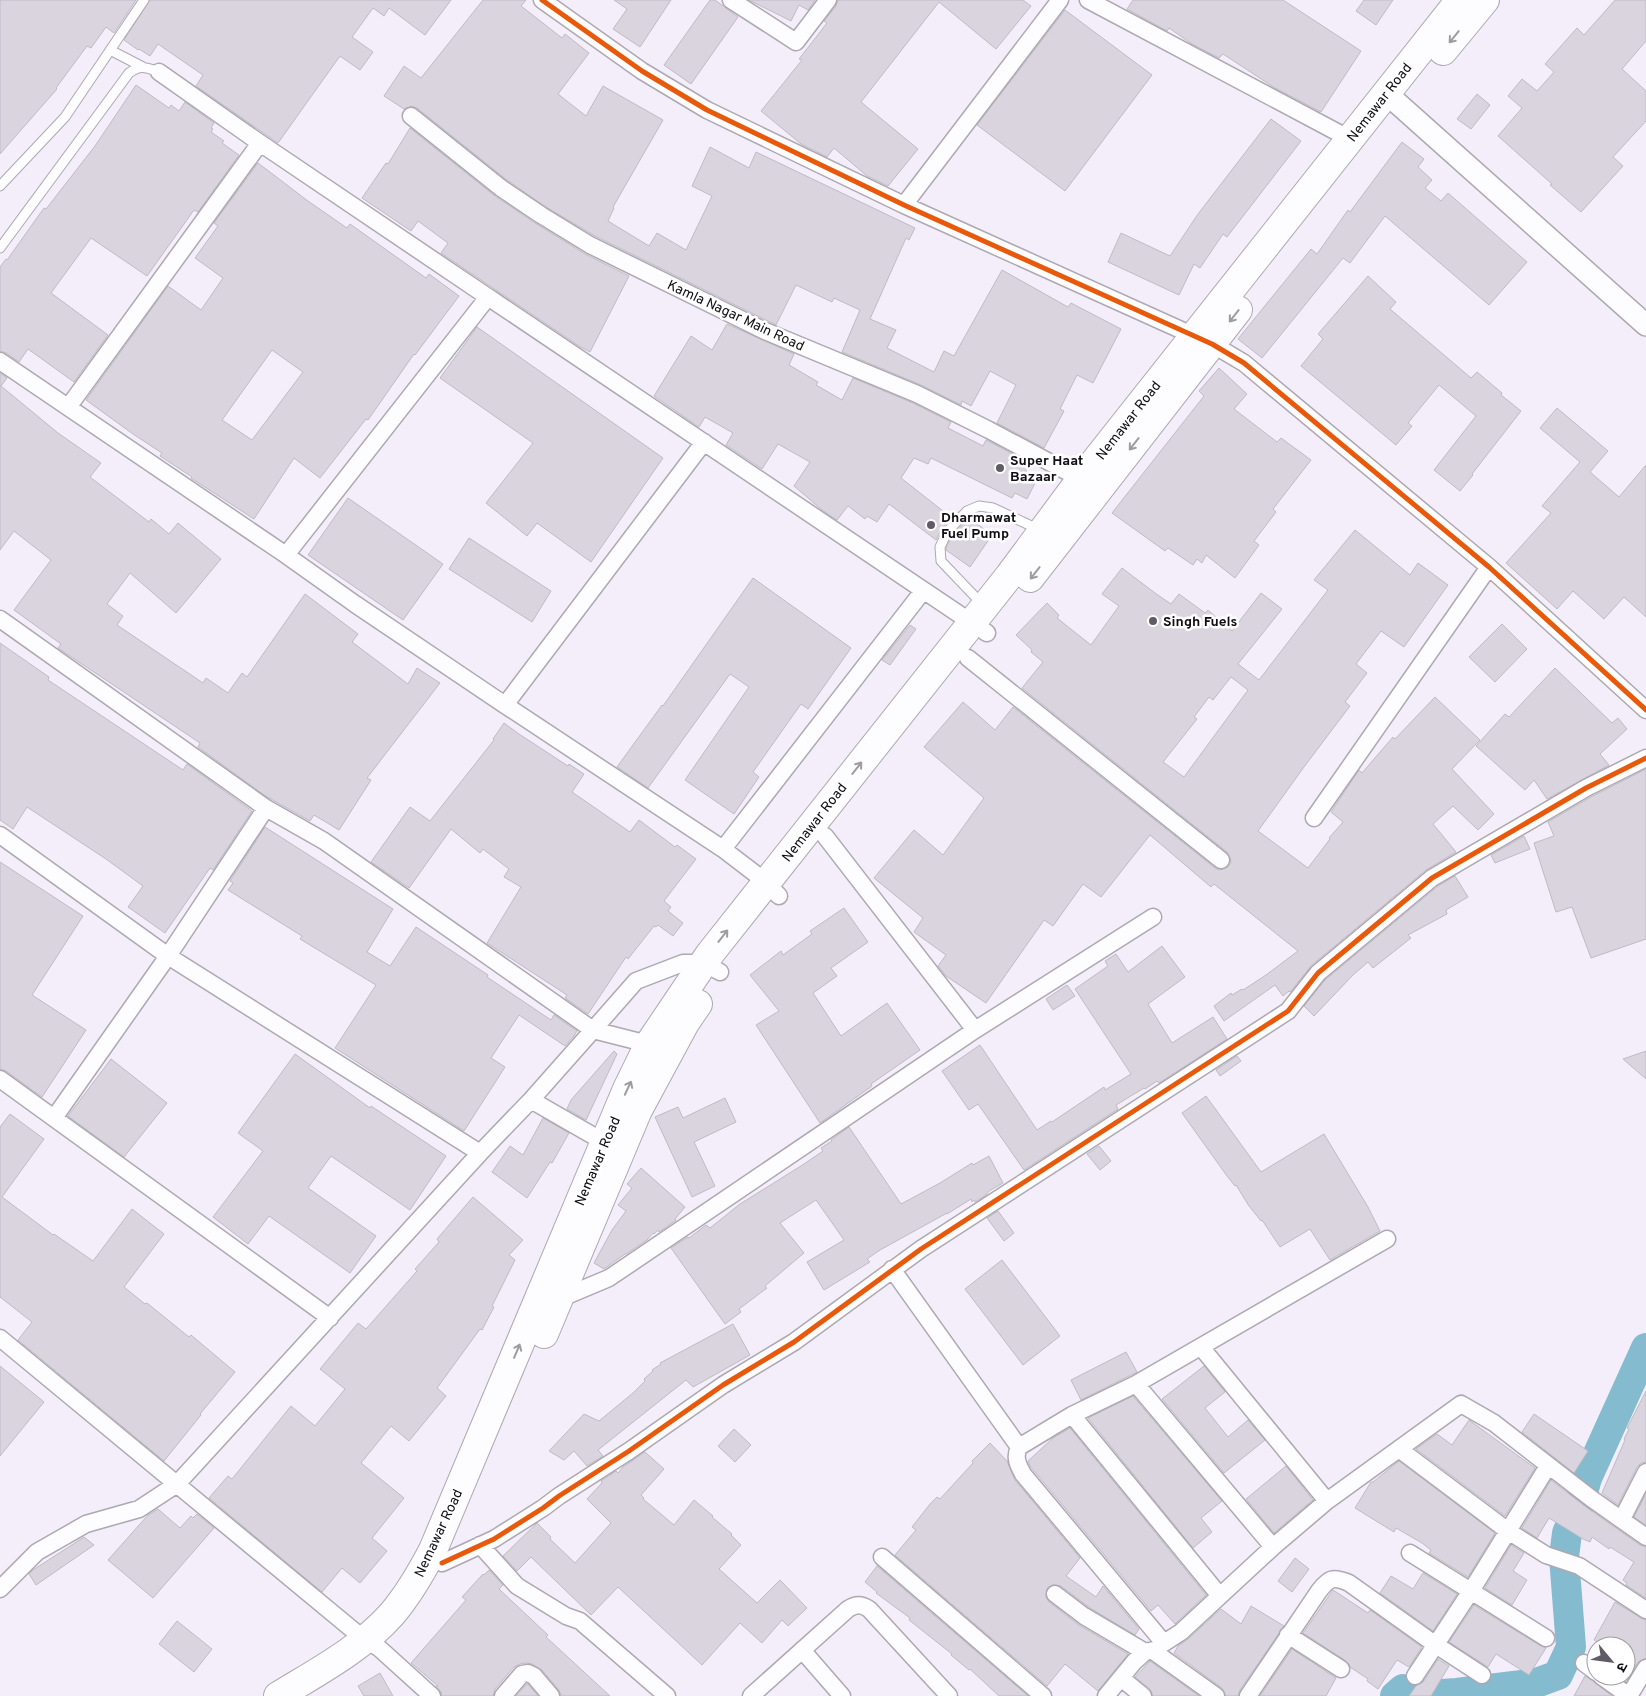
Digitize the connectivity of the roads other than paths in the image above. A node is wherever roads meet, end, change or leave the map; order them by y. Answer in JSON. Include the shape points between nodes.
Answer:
{"nodes":[{"id":1,"x":144,"y":0,"type":"edge"},
{"id":2,"x":542,"y":0,"type":"edge"},
{"id":3,"x":731,"y":0,"type":"edge"},
{"id":4,"x":828,"y":0,"type":"edge"},
{"id":5,"x":1060,"y":0,"type":"edge"},
{"id":6,"x":1088,"y":0,"type":"edge"},
{"id":7,"x":1460,"y":0,"type":"edge"},
{"id":8,"x":1485,"y":0,"type":"edge"},
{"id":9,"x":110,"y":50,"type":"junction"},
{"id":10,"x":144,"y":67,"type":"junction"},
{"id":11,"x":159,"y":72,"type":"joint"},
{"id":12,"x":1393,"y":99,"type":"junction"},
{"id":13,"x":411,"y":116,"type":"dead end"},
{"id":14,"x":1350,"y":139,"type":"junction"},
{"id":15,"x":260,"y":143,"type":"junction"},
{"id":16,"x":0,"y":186,"type":"edge"},
{"id":17,"x":904,"y":205,"type":"junction"},
{"id":18,"x":0,"y":248,"type":"edge"},
{"id":19,"x":488,"y":297,"type":"junction"},
{"id":20,"x":1646,"y":325,"type":"edge"},
{"id":21,"x":1202,"y":340,"type":"junction"},
{"id":22,"x":0,"y":361,"type":"edge"},
{"id":23,"x":69,"y":406,"type":"junction"},
{"id":24,"x":704,"y":442,"type":"junction"},
{"id":25,"x":1081,"y":479,"type":"junction"},
{"id":26,"x":1042,"y":531,"type":"junction"},
{"id":27,"x":286,"y":555,"type":"junction"},
{"id":28,"x":1489,"y":568,"type":"junction"},
{"id":29,"x":923,"y":591,"type":"junction"},
{"id":30,"x":0,"y":619,"type":"edge"},
{"id":31,"x":981,"y":621,"type":"junction"},
{"id":32,"x":968,"y":658,"type":"junction"},
{"id":33,"x":505,"y":705,"type":"junction"},
{"id":34,"x":1646,"y":710,"type":"edge"},
{"id":35,"x":1646,"y":758,"type":"edge"},
{"id":36,"x":266,"y":808,"type":"junction"},
{"id":37,"x":1314,"y":818,"type":"dead end"},
{"id":38,"x":0,"y":836,"type":"edge"},
{"id":39,"x":825,"y":836,"type":"junction"},
{"id":40,"x":723,"y":849,"type":"junction"},
{"id":41,"x":1221,"y":860,"type":"dead end"},
{"id":42,"x":772,"y":889,"type":"junction"},
{"id":43,"x":1153,"y":917,"type":"dead end"},
{"id":44,"x":168,"y":956,"type":"junction"},
{"id":45,"x":712,"y":968,"type":"junction"},
{"id":46,"x":593,"y":1030,"type":"junction"},
{"id":47,"x":974,"y":1030,"type":"junction"},
{"id":48,"x":660,"y":1047,"type":"junction"},
{"id":49,"x":0,"y":1079,"type":"edge"},
{"id":50,"x":531,"y":1100,"type":"junction"},
{"id":51,"x":54,"y":1118,"type":"junction"},
{"id":52,"x":604,"y":1142,"type":"junction"},
{"id":53,"x":480,"y":1153,"type":"junction"},
{"id":54,"x":1387,"y":1239,"type":"dead end"},
{"id":55,"x":892,"y":1269,"type":"junction"},
{"id":56,"x":559,"y":1299,"type":"junction"},
{"id":57,"x":330,"y":1318,"type":"junction"},
{"id":58,"x":0,"y":1338,"type":"edge"},
{"id":59,"x":1201,"y":1346,"type":"junction"},
{"id":60,"x":1136,"y":1384,"type":"junction"},
{"id":61,"x":1072,"y":1415,"type":"junction"},
{"id":62,"x":1019,"y":1448,"type":"junction"},
{"id":63,"x":1400,"y":1448,"type":"junction"},
{"id":64,"x":1548,"y":1466,"type":"junction"},
{"id":65,"x":1646,"y":1472,"type":"edge"},
{"id":66,"x":177,"y":1484,"type":"junction"},
{"id":67,"x":1327,"y":1501,"type":"junction"},
{"id":68,"x":1622,"y":1519,"type":"junction"},
{"id":69,"x":1508,"y":1531,"type":"junction"},
{"id":70,"x":1646,"y":1537,"type":"edge"},
{"id":71,"x":480,"y":1545,"type":"junction"},
{"id":72,"x":1273,"y":1547,"type":"junction"},
{"id":73,"x":1410,"y":1553,"type":"dead end"},
{"id":74,"x":882,"y":1557,"type":"dead end"},
{"id":75,"x":442,"y":1563,"type":"junction"},
{"id":76,"x":0,"y":1589,"type":"edge"},
{"id":77,"x":1471,"y":1591,"type":"junction"},
{"id":78,"x":1055,"y":1594,"type":"dead end"},
{"id":79,"x":1220,"y":1596,"type":"junction"},
{"id":80,"x":1646,"y":1610,"type":"edge"},
{"id":81,"x":1288,"y":1635,"type":"junction"},
{"id":82,"x":1546,"y":1638,"type":"dead end"},
{"id":83,"x":372,"y":1644,"type":"junction"},
{"id":84,"x":1436,"y":1645,"type":"junction"},
{"id":85,"x":1154,"y":1649,"type":"junction"},
{"id":86,"x":802,"y":1650,"type":"junction"},
{"id":87,"x":1646,"y":1668,"type":"edge"},
{"id":88,"x":1341,"y":1669,"type":"dead end"},
{"id":89,"x":1482,"y":1675,"type":"dead end"},
{"id":90,"x":1415,"y":1676,"type":"dead end"},
{"id":91,"x":1122,"y":1678,"type":"junction"},
{"id":92,"x":1615,"y":1686,"type":"edge"},
{"id":93,"x":278,"y":1696,"type":"edge"},
{"id":94,"x":310,"y":1696,"type":"edge"},
{"id":95,"x":432,"y":1696,"type":"edge"},
{"id":96,"x":503,"y":1696,"type":"edge"},
{"id":97,"x":551,"y":1696,"type":"edge"},
{"id":98,"x":667,"y":1696,"type":"edge"},
{"id":99,"x":751,"y":1696,"type":"edge"},
{"id":100,"x":842,"y":1696,"type":"edge"},
{"id":101,"x":949,"y":1696,"type":"edge"},
{"id":102,"x":1043,"y":1696,"type":"edge"},
{"id":103,"x":1106,"y":1696,"type":"edge"},
{"id":104,"x":1143,"y":1696,"type":"edge"},
{"id":105,"x":1216,"y":1696,"type":"edge"},
{"id":106,"x":1248,"y":1696,"type":"edge"},
{"id":107,"x":1629,"y":1696,"type":"edge"}],
"edges":[{"from":1,"to":9,"type":"lane"},
{"from":2,"to":17,"type":"street","via":[[642,71],[707,110]]},
{"from":3,"to":4,"type":"street","via":[[796,42]]},
{"from":5,"to":17,"type":"street"},
{"from":6,"to":14,"type":"street"},
{"from":7,"to":12,"type":"highway","name":"Nemawar Road"},
{"from":8,"to":12,"type":"highway","name":"Nemawar Road","one_way":true},
{"from":9,"to":10,"type":"lane"},
{"from":9,"to":16,"type":"lane","via":[[65,117]]},
{"from":10,"to":11,"type":"lane"},
{"from":10,"to":18,"type":"lane","via":[[129,73]]},
{"from":11,"to":15,"type":"street"},
{"from":12,"to":14,"type":"highway","name":"Nemawar Road"},
{"from":12,"to":20,"type":"street"},
{"from":12,"to":21,"type":"highway","name":"Nemawar Road","one_way":true,"via":[[1349,167]]},
{"from":13,"to":25,"type":"street","name":"Kamla Nagar Main Road","via":[[501,188],[590,245],[765,331],[917,394]]},
{"from":14,"to":21,"type":"highway","name":"Nemawar Road"},
{"from":15,"to":19,"type":"street"},
{"from":15,"to":23,"type":"street"},
{"from":17,"to":21,"type":"street"},
{"from":19,"to":24,"type":"street"},
{"from":19,"to":27,"type":"street"},
{"from":21,"to":25,"type":"highway","name":"Nemawar Road"},
{"from":21,"to":28,"type":"street","via":[[1244,364]]},
{"from":21,"to":31,"type":"highway","name":"Nemawar Road","one_way":true},
{"from":22,"to":23,"type":"street"},
{"from":23,"to":27,"type":"street"},
{"from":24,"to":29,"type":"street"},
{"from":24,"to":33,"type":"street"},
{"from":25,"to":26,"type":"highway","name":"Nemawar Road"},
{"from":26,"to":31,"type":"highway","name":"Nemawar Road"},
{"from":26,"to":31,"type":"lane","via":[[993,508],[979,506],[967,511],[947,532],[940,547],[941,561]]},
{"from":27,"to":33,"type":"street"},
{"from":28,"to":34,"type":"street"},
{"from":28,"to":37,"type":"street"},
{"from":29,"to":31,"type":"street"},
{"from":29,"to":40,"type":"street"},
{"from":30,"to":36,"type":"street"},
{"from":31,"to":32,"type":"highway","name":"Nemawar Road"},
{"from":42,"to":31,"type":"highway","name":"Nemawar Road","one_way":true},
{"from":32,"to":39,"type":"highway","name":"Nemawar Road"},
{"from":32,"to":41,"type":"street"},
{"from":33,"to":40,"type":"street"},
{"from":35,"to":55,"type":"street","via":[[1586,788],[1432,878],[1318,973],[1288,1011]]},
{"from":36,"to":44,"type":"street"},
{"from":36,"to":46,"type":"street","via":[[324,841]]},
{"from":38,"to":44,"type":"street"},
{"from":39,"to":42,"type":"highway","name":"Nemawar Road"},
{"from":39,"to":47,"type":"street"},
{"from":40,"to":42,"type":"street"},
{"from":42,"to":45,"type":"highway","name":"Nemawar Road"},
{"from":43,"to":47,"type":"street"},
{"from":44,"to":51,"type":"street"},
{"from":44,"to":53,"type":"street"},
{"from":45,"to":46,"type":"street","via":[[683,963],[636,981]]},
{"from":45,"to":48,"type":"highway","name":"Nemawar Road","via":[[685,1023]]},
{"from":46,"to":48,"type":"street"},
{"from":46,"to":50,"type":"street"},
{"from":47,"to":56,"type":"street","via":[[610,1278]]},
{"from":52,"to":48,"type":"highway","name":"Nemawar Road","one_way":true},
{"from":48,"to":56,"type":"highway","name":"Nemawar Road","via":[[638,1110]]},
{"from":49,"to":51,"type":"street"},
{"from":50,"to":52,"type":"street"},
{"from":50,"to":53,"type":"street"},
{"from":51,"to":57,"type":"street"},
{"from":83,"to":52,"type":"highway","name":"Nemawar Road","one_way":true,"via":[[414,1585],[433,1550]]},
{"from":53,"to":57,"type":"street"},
{"from":54,"to":59,"type":"street"},
{"from":55,"to":62,"type":"street"},
{"from":55,"to":71,"type":"street","via":[[794,1342],[723,1385],[543,1508]]},
{"from":56,"to":75,"type":"highway","name":"Nemawar Road"},
{"from":57,"to":66,"type":"street"},
{"from":58,"to":66,"type":"street"},
{"from":59,"to":60,"type":"street"},
{"from":59,"to":67,"type":"street"},
{"from":60,"to":61,"type":"street"},
{"from":60,"to":72,"type":"street"},
{"from":61,"to":62,"type":"street"},
{"from":61,"to":79,"type":"street"},
{"from":62,"to":85,"type":"street","via":[[1016,1457],[1023,1474]]},
{"from":63,"to":64,"type":"street","via":[[1461,1404],[1494,1423]]},
{"from":63,"to":67,"type":"street"},
{"from":63,"to":69,"type":"street"},
{"from":64,"to":68,"type":"street"},
{"from":64,"to":69,"type":"street"},
{"from":65,"to":68,"type":"street"},
{"from":66,"to":76,"type":"street","via":[[139,1508],[86,1524],[37,1552]]},
{"from":66,"to":83,"type":"street"},
{"from":67,"to":72,"type":"street"},
{"from":68,"to":70,"type":"street"},
{"from":69,"to":77,"type":"street"},
{"from":69,"to":80,"type":"street","via":[[1546,1554],[1579,1566]]},
{"from":71,"to":75,"type":"street"},
{"from":71,"to":98,"type":"street","via":[[517,1586],[580,1621]]},
{"from":72,"to":79,"type":"street"},
{"from":73,"to":77,"type":"street"},
{"from":74,"to":102,"type":"street"},
{"from":75,"to":83,"type":"highway","name":"Nemawar Road","via":[[406,1623]]},
{"from":77,"to":82,"type":"street"},
{"from":77,"to":84,"type":"street"},
{"from":78,"to":85,"type":"street","via":[[1084,1616]]},
{"from":79,"to":85,"type":"street","via":[[1181,1632]]},
{"from":81,"to":84,"type":"street","via":[[1325,1583],[1339,1579]]},
{"from":81,"to":88,"type":"street"},
{"from":81,"to":106,"type":"street"},
{"from":83,"to":93,"type":"highway","name":"Nemawar Road","via":[[333,1662]]},
{"from":83,"to":94,"type":"highway","name":"Nemawar Road","via":[[361,1665]]},
{"from":83,"to":95,"type":"street"},
{"from":84,"to":89,"type":"street"},
{"from":84,"to":90,"type":"street"},
{"from":85,"to":91,"type":"street","via":[[1134,1662]]},
{"from":85,"to":105,"type":"street"},
{"from":86,"to":99,"type":"street"},
{"from":86,"to":100,"type":"street"},
{"from":86,"to":101,"type":"street","via":[[848,1609],[862,1605]]},
{"from":87,"to":107,"type":"street"},
{"from":91,"to":103,"type":"street"},
{"from":91,"to":104,"type":"street"},
{"from":92,"to":107,"type":"street"},
{"from":96,"to":97,"type":"street","via":[[522,1674],[528,1673]]}]}
